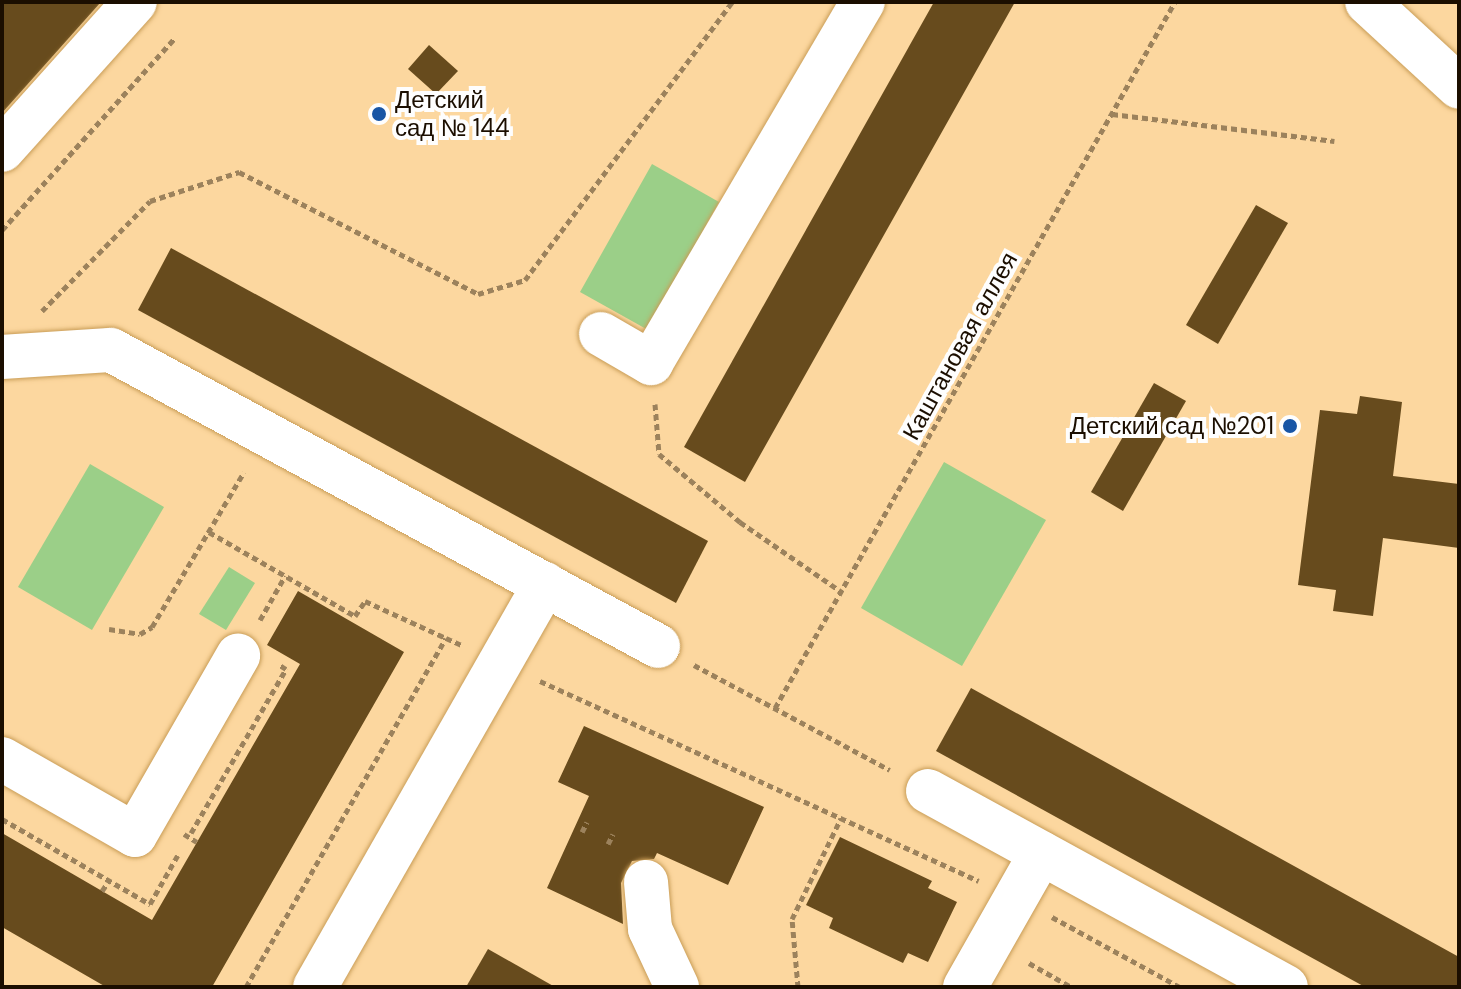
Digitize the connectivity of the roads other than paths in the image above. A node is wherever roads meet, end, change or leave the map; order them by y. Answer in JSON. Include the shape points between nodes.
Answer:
{"nodes":[{"id":1,"x":135,"y":2,"type":"edge"},
{"id":2,"x":863,"y":2,"type":"edge"},
{"id":3,"x":1367,"y":2,"type":"edge"},
{"id":4,"x":1459,"y":87,"type":"edge"},
{"id":5,"x":2,"y":150,"type":"edge"},
{"id":6,"x":601,"y":334,"type":"dead end"},
{"id":7,"x":2,"y":357,"type":"edge"},
{"id":8,"x":545,"y":584,"type":"junction"},
{"id":9,"x":658,"y":646,"type":"road end"},
{"id":10,"x":238,"y":656,"type":"dead end"},
{"id":11,"x":2,"y":759,"type":"edge"},
{"id":12,"x":928,"y":791,"type":"road end"},
{"id":13,"x":1041,"y":853,"type":"junction"},
{"id":14,"x":646,"y":882,"type":"dead end"},
{"id":15,"x":315,"y":987,"type":"edge"},
{"id":16,"x":677,"y":987,"type":"edge"},
{"id":17,"x":965,"y":987,"type":"edge"},
{"id":18,"x":1286,"y":987,"type":"edge"}],
"edges":[{"from":1,"to":5,"type":"lane"},
{"from":2,"to":6,"type":"lane","via":[[651,363]]},
{"from":3,"to":4,"type":"lane"},
{"from":7,"to":8,"type":"lane","via":[[111,350]]},
{"from":8,"to":9,"type":"lane"},
{"from":8,"to":15,"type":"lane"},
{"from":10,"to":11,"type":"lane","via":[[135,835]]},
{"from":12,"to":13,"type":"lane"},
{"from":13,"to":17,"type":"lane"},
{"from":13,"to":18,"type":"lane"},
{"from":14,"to":16,"type":"lane","via":[[650,929]]}]}
